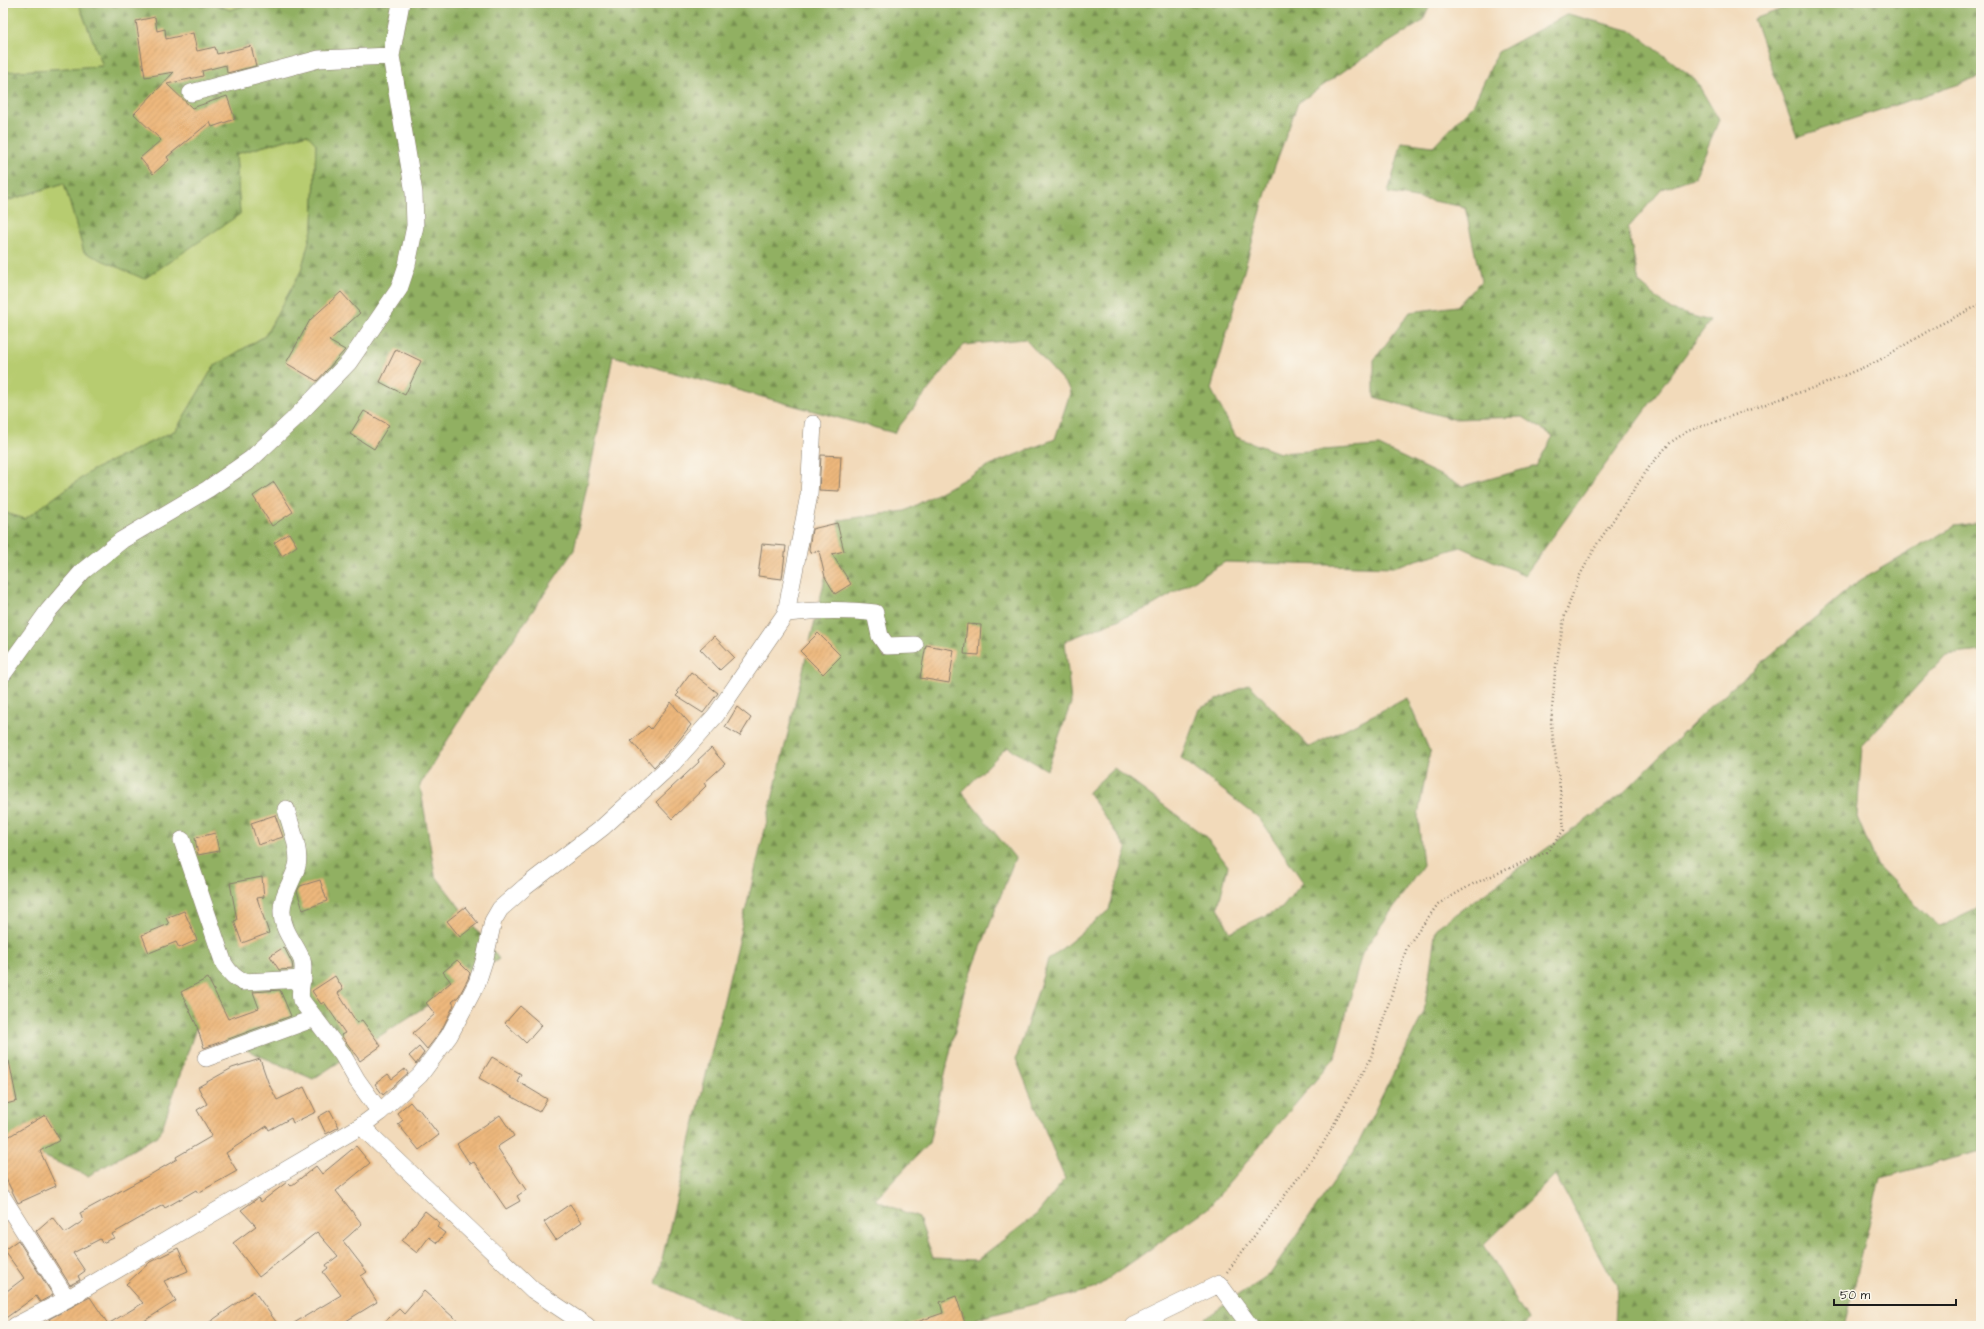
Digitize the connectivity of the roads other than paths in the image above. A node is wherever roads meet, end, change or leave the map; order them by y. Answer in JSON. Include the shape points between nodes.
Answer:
{"nodes":[{"id":1,"x":401,"y":3,"type":"edge"},
{"id":2,"x":391,"y":56,"type":"junction"},
{"id":3,"x":191,"y":93,"type":"dead end"},
{"id":4,"x":813,"y":424,"type":"dead end"},
{"id":5,"x":786,"y":613,"type":"junction"},
{"id":6,"x":915,"y":645,"type":"dead end"},
{"id":7,"x":3,"y":674,"type":"edge"},
{"id":8,"x":286,"y":809,"type":"dead end"},
{"id":9,"x":182,"y":840,"type":"dead end"},
{"id":10,"x":303,"y":979,"type":"junction"},
{"id":11,"x":315,"y":1018,"type":"junction"},
{"id":12,"x":206,"y":1058,"type":"dead end"},
{"id":13,"x":380,"y":1112,"type":"junction"},
{"id":14,"x":360,"y":1126,"type":"junction"},
{"id":15,"x":3,"y":1198,"type":"edge"},
{"id":16,"x":67,"y":1299,"type":"junction"},
{"id":17,"x":15,"y":1326,"type":"edge"},
{"id":18,"x":587,"y":1326,"type":"edge"},
{"id":19,"x":1133,"y":1326,"type":"edge"},
{"id":20,"x":1250,"y":1326,"type":"edge"}],
"edges":[{"from":1,"to":2,"type":"street"},
{"from":2,"to":3,"type":"street","via":[[319,59]]},
{"from":2,"to":7,"type":"street","via":[[414,194],[415,226],[399,290],[349,362],[293,420],[251,459],[208,489],[122,540],[83,571],[49,610]]},
{"from":4,"to":5,"type":"street","via":[[809,495]]},
{"from":5,"to":6,"type":"street","via":[[855,610],[875,613],[880,636],[887,646]]},
{"from":5,"to":13,"type":"street","via":[[716,714],[673,763],[603,827],[500,909],[492,921],[477,983],[449,1036],[420,1074]]},
{"from":8,"to":10,"type":"street","via":[[298,856],[282,913],[287,932],[301,959]]},
{"from":9,"to":10,"type":"street","via":[[224,964],[229,972],[243,982]]},
{"from":10,"to":11,"type":"street","via":[[302,1000]]},
{"from":11,"to":12,"type":"street"},
{"from":11,"to":13,"type":"street"},
{"from":13,"to":14,"type":"street"},
{"from":14,"to":16,"type":"street"},
{"from":14,"to":18,"type":"street","via":[[533,1290]]},
{"from":15,"to":16,"type":"street"},
{"from":16,"to":17,"type":"street"},
{"from":19,"to":20,"type":"street","via":[[1219,1284]]}]}
